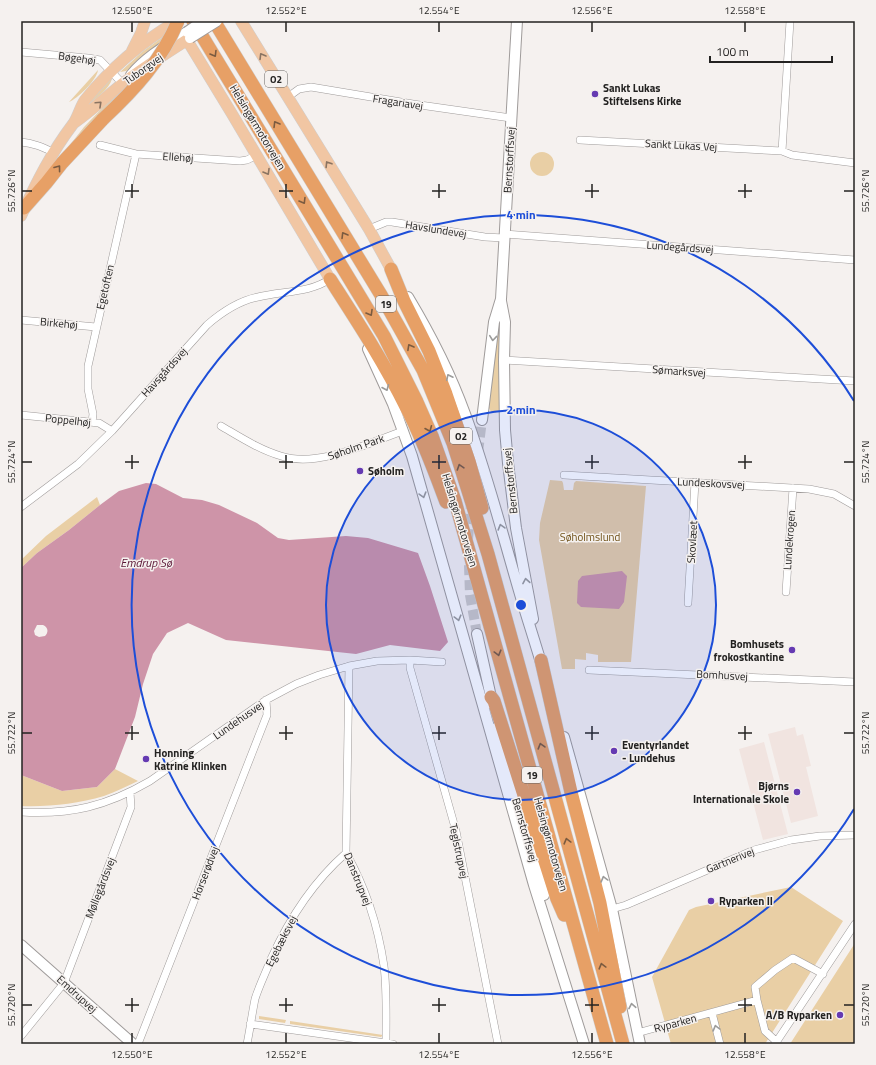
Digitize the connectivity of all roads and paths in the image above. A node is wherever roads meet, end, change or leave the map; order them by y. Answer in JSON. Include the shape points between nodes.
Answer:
{"nodes":[{"id":1,"x":145,"y":21,"type":"edge"},
{"id":2,"x":176,"y":21,"type":"edge"},
{"id":3,"x":203,"y":21,"type":"edge"},
{"id":4,"x":214,"y":21,"type":"edge"},
{"id":5,"x":217,"y":21,"type":"edge"},
{"id":6,"x":241,"y":21,"type":"edge"},
{"id":7,"x":517,"y":21,"type":"edge"},
{"id":8,"x":790,"y":21,"type":"edge"},
{"id":9,"x":189,"y":31,"type":"edge"},
{"id":10,"x":21,"y":52,"type":"edge"},
{"id":11,"x":128,"y":56,"type":"junction"},
{"id":12,"x":111,"y":71,"type":"junction"},
{"id":13,"x":123,"y":84,"type":"junction"},
{"id":14,"x":288,"y":97,"type":"junction"},
{"id":15,"x":511,"y":118,"type":"junction"},
{"id":16,"x":74,"y":123,"type":"junction"},
{"id":17,"x":580,"y":140,"type":"dead end"},
{"id":18,"x":21,"y":142,"type":"edge"},
{"id":19,"x":100,"y":145,"type":"dead end"},
{"id":20,"x":782,"y":151,"type":"junction"},
{"id":21,"x":52,"y":152,"type":"junction"},
{"id":22,"x":136,"y":154,"type":"junction"},
{"id":23,"x":257,"y":155,"type":"junction"},
{"id":24,"x":855,"y":163,"type":"edge"},
{"id":25,"x":23,"y":212,"type":"edge"},
{"id":26,"x":369,"y":229,"type":"junction"},
{"id":27,"x":504,"y":236,"type":"junction"},
{"id":28,"x":855,"y":260,"type":"edge"},
{"id":29,"x":392,"y":270,"type":"junction"},
{"id":30,"x":330,"y":279,"type":"junction"},
{"id":31,"x":500,"y":300,"type":"junction"},
{"id":32,"x":21,"y":320,"type":"edge"},
{"id":33,"x":96,"y":327,"type":"junction"},
{"id":34,"x":504,"y":360,"type":"junction"},
{"id":35,"x":855,"y":381,"type":"edge"},
{"id":36,"x":21,"y":415,"type":"edge"},
{"id":37,"x":482,"y":420,"type":"tunnel mouth"},
{"id":38,"x":92,"y":422,"type":"junction"},
{"id":39,"x":221,"y":426,"type":"dead end"},
{"id":40,"x":112,"y":431,"type":"junction"},
{"id":41,"x":403,"y":431,"type":"junction"},
{"id":42,"x":564,"y":474,"type":"dead end"},
{"id":43,"x":695,"y":482,"type":"junction"},
{"id":44,"x":793,"y":488,"type":"junction"},
{"id":45,"x":855,"y":506,"type":"edge"},
{"id":46,"x":21,"y":507,"type":"edge"},
{"id":47,"x":480,"y":588,"type":"junction"},
{"id":48,"x":786,"y":592,"type":"dead end"},
{"id":49,"x":688,"y":603,"type":"dead end"},
{"id":50,"x":503,"y":611,"type":"junction"},
{"id":51,"x":476,"y":634,"type":"tunnel mouth"},
{"id":52,"x":410,"y":660,"type":"junction"},
{"id":53,"x":541,"y":660,"type":"junction"},
{"id":54,"x":442,"y":662,"type":"dead end"},
{"id":55,"x":349,"y":666,"type":"junction"},
{"id":56,"x":589,"y":670,"type":"dead end"},
{"id":57,"x":855,"y":682,"type":"edge"},
{"id":58,"x":491,"y":697,"type":"junction"},
{"id":59,"x":266,"y":700,"type":"junction"},
{"id":60,"x":130,"y":792,"type":"junction"},
{"id":61,"x":21,"y":812,"type":"edge"},
{"id":62,"x":855,"y":835,"type":"edge"},
{"id":63,"x":346,"y":853,"type":"junction"},
{"id":64,"x":612,"y":909,"type":"junction"},
{"id":65,"x":855,"y":924,"type":"edge"},
{"id":66,"x":21,"y":945,"type":"edge"},
{"id":67,"x":584,"y":962,"type":"junction"},
{"id":68,"x":823,"y":974,"type":"junction"},
{"id":69,"x":64,"y":982,"type":"junction"},
{"id":70,"x":757,"y":1000,"type":"junction"},
{"id":71,"x":712,"y":1013,"type":"junction"},
{"id":72,"x":250,"y":1024,"type":"junction"},
{"id":73,"x":579,"y":1027,"type":"junction"},
{"id":74,"x":637,"y":1033,"type":"junction"},
{"id":75,"x":21,"y":1036,"type":"edge"},
{"id":76,"x":389,"y":1043,"type":"edge"},
{"id":77,"x":776,"y":1043,"type":"edge"},
{"id":78,"x":133,"y":1044,"type":"edge"},
{"id":79,"x":138,"y":1044,"type":"edge"},
{"id":80,"x":247,"y":1044,"type":"edge"},
{"id":81,"x":498,"y":1044,"type":"edge"},
{"id":82,"x":584,"y":1044,"type":"edge"},
{"id":83,"x":607,"y":1044,"type":"edge"},
{"id":84,"x":625,"y":1044,"type":"edge"},
{"id":85,"x":640,"y":1044,"type":"edge"},
{"id":86,"x":720,"y":1044,"type":"edge"}],
"edges":[{"from":1,"to":11,"type":"main road"},
{"from":2,"to":9,"type":"street"},
{"from":2,"to":11,"type":"main road","name":"Tuborgvej"},
{"from":25,"to":2,"type":"highway","one_way":true,"bridge":true,"via":[[62,162],[135,88],[152,67],[169,40]]},
{"from":3,"to":9,"type":"street","bridge":true},
{"from":50,"to":4,"type":"highway","name":"Helsingørmotorvejen","number":"19","one_way":true,"via":[[453,443],[422,370],[381,295]]},
{"from":5,"to":9,"type":"street","name":"Tuborgvej","bridge":true},
{"from":14,"to":6,"type":"main road","number":"O2","one_way":true},
{"from":7,"to":15,"type":"street","name":"Bernstorffsvej"},
{"from":8,"to":20,"type":"street"},
{"from":9,"to":13,"type":"main road","name":"Tuborgvej"},
{"from":9,"to":23,"type":"main road"},
{"from":9,"to":47,"type":"highway","name":"Helsingørmotorvejen","number":"19","one_way":true,"via":[[361,297],[401,368],[444,469]]},
{"from":10,"to":12,"type":"street","name":"Bøgehøj","via":[[100,60]]},
{"from":11,"to":12,"type":"main road","name":"Tuborgvej"},
{"from":12,"to":13,"type":"street","name":"Bøgehøj"},
{"from":12,"to":16,"type":"main road","name":"Tuborgvej","via":[[84,101]]},
{"from":16,"to":13,"type":"main road","name":"Tuborgvej","one_way":true},
{"from":14,"to":15,"type":"street","name":"Fragariavej","via":[[299,89],[311,87]]},
{"from":26,"to":14,"type":"main road","number":"O2","one_way":true},
{"from":15,"to":27,"type":"street","name":"Bernstorffsvej"},
{"from":16,"to":21,"type":"main road","name":"Tuborgvej"},
{"from":17,"to":20,"type":"street","name":"Sankt Lukas Vej"},
{"from":18,"to":21,"type":"street","via":[[40,146]]},
{"from":19,"to":22,"type":"street","name":"Ellehøj"},
{"from":20,"to":24,"type":"street","name":"Sankt Lukas Vej","via":[[792,155]]},
{"from":21,"to":25,"type":"main road","name":"Tuborgvej"},
{"from":22,"to":23,"type":"street","name":"Ellehøj","via":[[240,161]]},
{"from":22,"to":33,"type":"street","name":"Egetoften"},
{"from":23,"to":30,"type":"main road","one_way":true},
{"from":26,"to":27,"type":"street","name":"Havslundevej","via":[[392,222],[485,237]]},
{"from":26,"to":29,"type":"main road","number":"O2"},
{"from":27,"to":28,"type":"street","name":"Lundegårdsvej"},
{"from":27,"to":31,"type":"street","name":"Bernstorffsvej"},
{"from":29,"to":50,"type":"highway","number":"O2","via":[[404,301],[429,350],[469,461],[479,495]]},
{"from":53,"to":29,"type":"street","one_way":true,"via":[[465,412],[422,320]]},
{"from":30,"to":40,"type":"street","name":"Havsgårdsvej","via":[[317,287],[257,297],[221,313],[207,325]]},
{"from":30,"to":41,"type":"street","one_way":true,"via":[[372,357]]},
{"from":30,"to":47,"type":"highway","via":[[406,406]]},
{"from":31,"to":34,"type":"street","name":"Bernstorffsvej","via":[[504,322]]},
{"from":31,"to":37,"type":"street","name":"Bernstorffsvej","one_way":true,"via":[[494,322]]},
{"from":32,"to":33,"type":"street","name":"Birkehøj"},
{"from":33,"to":38,"type":"street","name":"Egetoften","via":[[87,378]]},
{"from":34,"to":35,"type":"street","name":"Sømarksvej"},
{"from":53,"to":34,"type":"street","name":"Bernstorffsvej","one_way":true,"via":[[511,496],[505,430]]},
{"from":36,"to":38,"type":"street","name":"Poppelhøj"},
{"from":38,"to":40,"type":"street","name":"Poppelhøj","via":[[102,424]]},
{"from":39,"to":41,"type":"street","name":"Søholm Park","via":[[265,450],[283,457],[301,459],[326,458]]},
{"from":40,"to":46,"type":"street","name":"Havsgårdsvej","via":[[78,464]]},
{"from":41,"to":73,"type":"street","one_way":true,"via":[[534,885]]},
{"from":42,"to":43,"type":"street","name":"Lundeskovsvej"},
{"from":43,"to":44,"type":"street","name":"Lundeskovsvej"},
{"from":43,"to":49,"type":"street","name":"Skovlæet"},
{"from":44,"to":45,"type":"street","name":"Lundeskovsvej","via":[[834,494]]},
{"from":44,"to":48,"type":"street","name":"Lundekrogen"},
{"from":47,"to":67,"type":"highway","name":"Helsingørmotorvejen","number":"19","one_way":true},
{"from":84,"to":50,"type":"highway","name":"Helsingørmotorvejen","number":"19","one_way":true},
{"from":51,"to":58,"type":"street","name":"Bernstorffsvej"},
{"from":52,"to":54,"type":"street","name":"Lundehusvej"},
{"from":52,"to":55,"type":"street","name":"Lundehusvej","via":[[377,661]]},
{"from":52,"to":81,"type":"street","name":"Teglstrupvej","via":[[410,668],[456,830]]},
{"from":64,"to":53,"type":"street","one_way":true},
{"from":53,"to":84,"type":"highway","via":[[606,930]]},
{"from":55,"to":59,"type":"street","name":"Lundehusvej","via":[[296,684]]},
{"from":55,"to":63,"type":"street","name":"Danstrupvej"},
{"from":56,"to":57,"type":"street","name":"Bomhusvej"},
{"from":58,"to":67,"type":"highway","via":[[557,899]]},
{"from":58,"to":73,"type":"street","name":"Bernstorffsvej","via":[[489,702]]},
{"from":59,"to":60,"type":"street","name":"Lundehusvej","via":[[150,781]]},
{"from":59,"to":79,"type":"street","name":"Horserødvej","via":[[267,715]]},
{"from":60,"to":61,"type":"street","name":"Lundehusvej","via":[[81,809],[43,813]]},
{"from":60,"to":69,"type":"street","name":"Møllegårdsvej","via":[[131,807]]},
{"from":62,"to":64,"type":"street","name":"Gartnerivej","via":[[791,840],[754,850]]},
{"from":63,"to":72,"type":"street","name":"Egebæksvej","via":[[312,888],[294,915],[265,973]]},
{"from":63,"to":76,"type":"street","name":"Danstrupvej","via":[[356,870],[377,928],[384,967]]},
{"from":74,"to":64,"type":"street","one_way":true},
{"from":65,"to":68,"type":"street"},
{"from":66,"to":69,"type":"street","name":"Emdrupvej"},
{"from":67,"to":83,"type":"highway","name":"Helsingørmotorvejen","number":"19"},
{"from":68,"to":70,"type":"street","via":[[793,958],[755,987]]},
{"from":68,"to":77,"type":"street"},
{"from":69,"to":75,"type":"street","name":"Møllegårdsvej"},
{"from":69,"to":78,"type":"street","name":"Emdrupvej"},
{"from":70,"to":71,"type":"street","name":"Ryparken"},
{"from":70,"to":77,"type":"street","via":[[765,1031]]},
{"from":71,"to":74,"type":"street","name":"Ryparken"},
{"from":86,"to":71,"type":"street","name":"Ryparken","one_way":true},
{"from":72,"to":76,"type":"street"},
{"from":72,"to":80,"type":"street","name":"Egebæksvej"},
{"from":73,"to":82,"type":"street"},
{"from":74,"to":85,"type":"street"}]}
